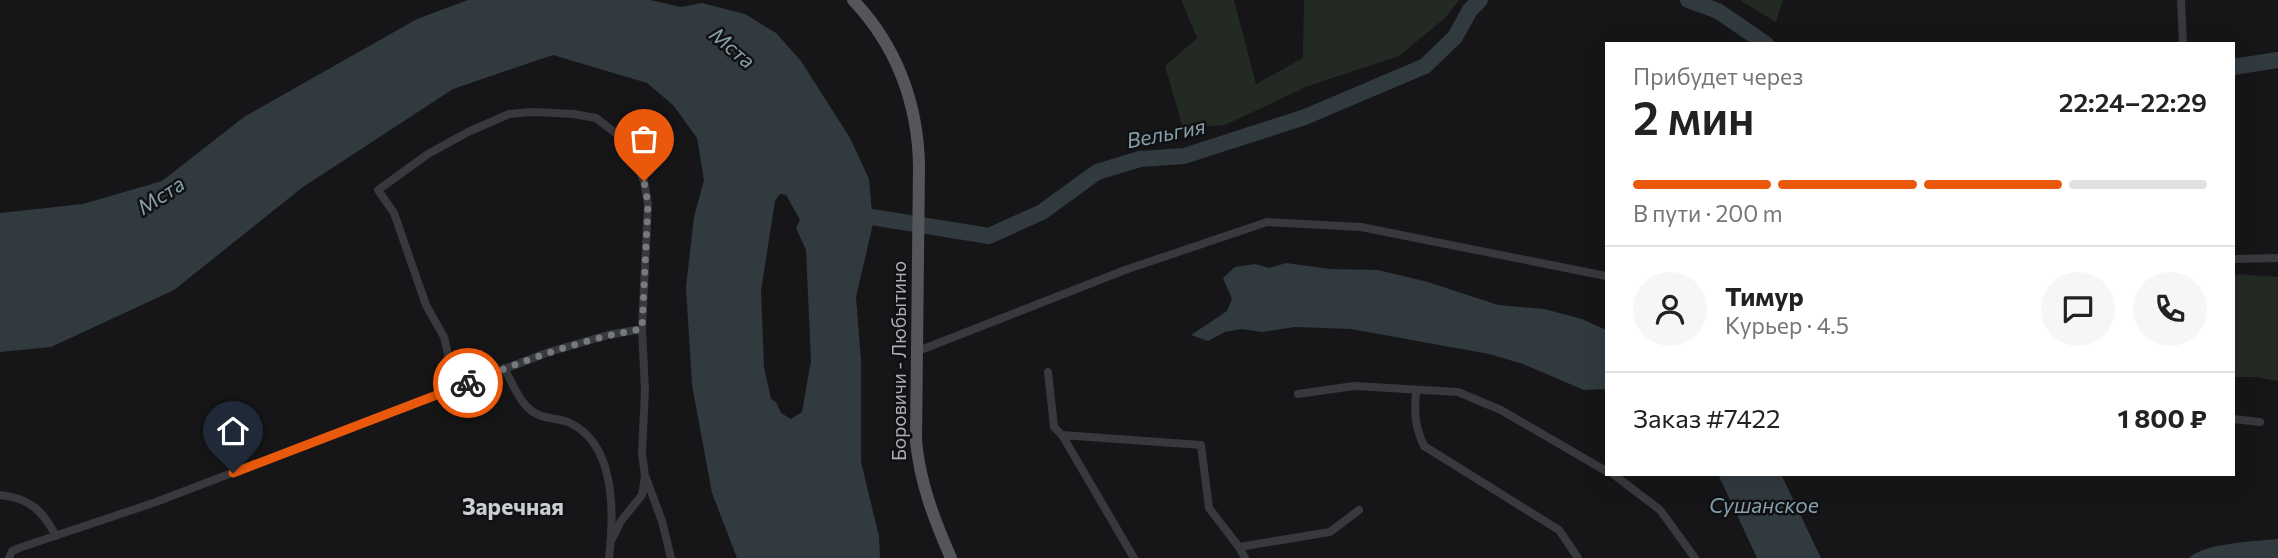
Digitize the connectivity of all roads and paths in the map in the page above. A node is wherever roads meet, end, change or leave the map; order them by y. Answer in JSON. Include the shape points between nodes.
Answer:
{"nodes":[{"id":1,"x":853,"y":0,"type":"edge"},
{"id":2,"x":2181,"y":0,"type":"edge"},
{"id":3,"x":2183,"y":42,"type":"edge"},
{"id":4,"x":2235,"y":258,"type":"edge"},
{"id":5,"x":2278,"y":258,"type":"edge"},
{"id":6,"x":1605,"y":276,"type":"edge"},
{"id":7,"x":642,"y":329,"type":"junction"},
{"id":8,"x":918,"y":351,"type":"junction"},
{"id":9,"x":504,"y":368,"type":"junction"},
{"id":10,"x":1048,"y":372,"type":"dead end"},
{"id":11,"x":456,"y":388,"type":"junction"},
{"id":12,"x":1416,"y":391,"type":"junction"},
{"id":13,"x":1298,"y":394,"type":"dead end"},
{"id":14,"x":2235,"y":419,"type":"edge"},
{"id":15,"x":2260,"y":422,"type":"dead end"},
{"id":16,"x":1062,"y":435,"type":"junction"},
{"id":17,"x":1605,"y":470,"type":"edge"},
{"id":18,"x":645,"y":476,"type":"junction"},
{"id":19,"x":1616,"y":476,"type":"edge"},
{"id":20,"x":0,"y":495,"type":"edge"},
{"id":21,"x":1359,"y":510,"type":"dead end"},
{"id":22,"x":56,"y":536,"type":"junction"},
{"id":23,"x":611,"y":541,"type":"junction"},
{"id":24,"x":1239,"y":547,"type":"junction"},
{"id":25,"x":9,"y":558,"type":"edge"},
{"id":26,"x":609,"y":558,"type":"edge"},
{"id":27,"x":671,"y":558,"type":"edge"},
{"id":28,"x":951,"y":558,"type":"edge"},
{"id":29,"x":1134,"y":558,"type":"edge"},
{"id":30,"x":1245,"y":558,"type":"edge"},
{"id":31,"x":1578,"y":558,"type":"edge"},
{"id":32,"x":1695,"y":558,"type":"edge"}],
"edges":[{"from":1,"to":8,"type":"main road","name":"Боровичи - Любытино","via":[[884,38],[901,71],[916,127]]},
{"from":2,"to":3,"type":"street"},
{"from":4,"to":5,"type":"street"},
{"from":6,"to":8,"type":"street","via":[[1361,227],[1267,222],[1125,270]]},
{"from":7,"to":9,"type":"street"},
{"from":7,"to":11,"type":"street","via":[[648,204],[644,181],[626,141],[596,118],[509,114],[428,154],[378,190],[394,213],[426,305],[444,337]]},
{"from":7,"to":18,"type":"street"},
{"from":8,"to":28,"type":"main road","name":"Боровичи - Любытино","via":[[918,469]]},
{"from":9,"to":11,"type":"street"},
{"from":9,"to":23,"type":"street","via":[[525,405],[589,435],[610,480]]},
{"from":10,"to":16,"type":"street","via":[[1054,427]]},
{"from":11,"to":22,"type":"street"},
{"from":12,"to":13,"type":"street","via":[[1354,386]]},
{"from":12,"to":17,"type":"street","via":[[1458,392],[1501,410]]},
{"from":12,"to":31,"type":"street","via":[[1414,415],[1424,446],[1559,530]]},
{"from":14,"to":15,"type":"street"},
{"from":16,"to":24,"type":"street","via":[[1201,445],[1209,508]]},
{"from":16,"to":29,"type":"street"},
{"from":18,"to":23,"type":"street","via":[[642,495]]},
{"from":18,"to":27,"type":"street"},
{"from":19,"to":32,"type":"street","via":[[1660,510]]},
{"from":20,"to":22,"type":"street","via":[[33,503],[45,514]]},
{"from":21,"to":24,"type":"street","via":[[1330,532]]},
{"from":22,"to":25,"type":"street","via":[[12,551]]},
{"from":23,"to":26,"type":"street"},
{"from":24,"to":30,"type":"street"}]}
